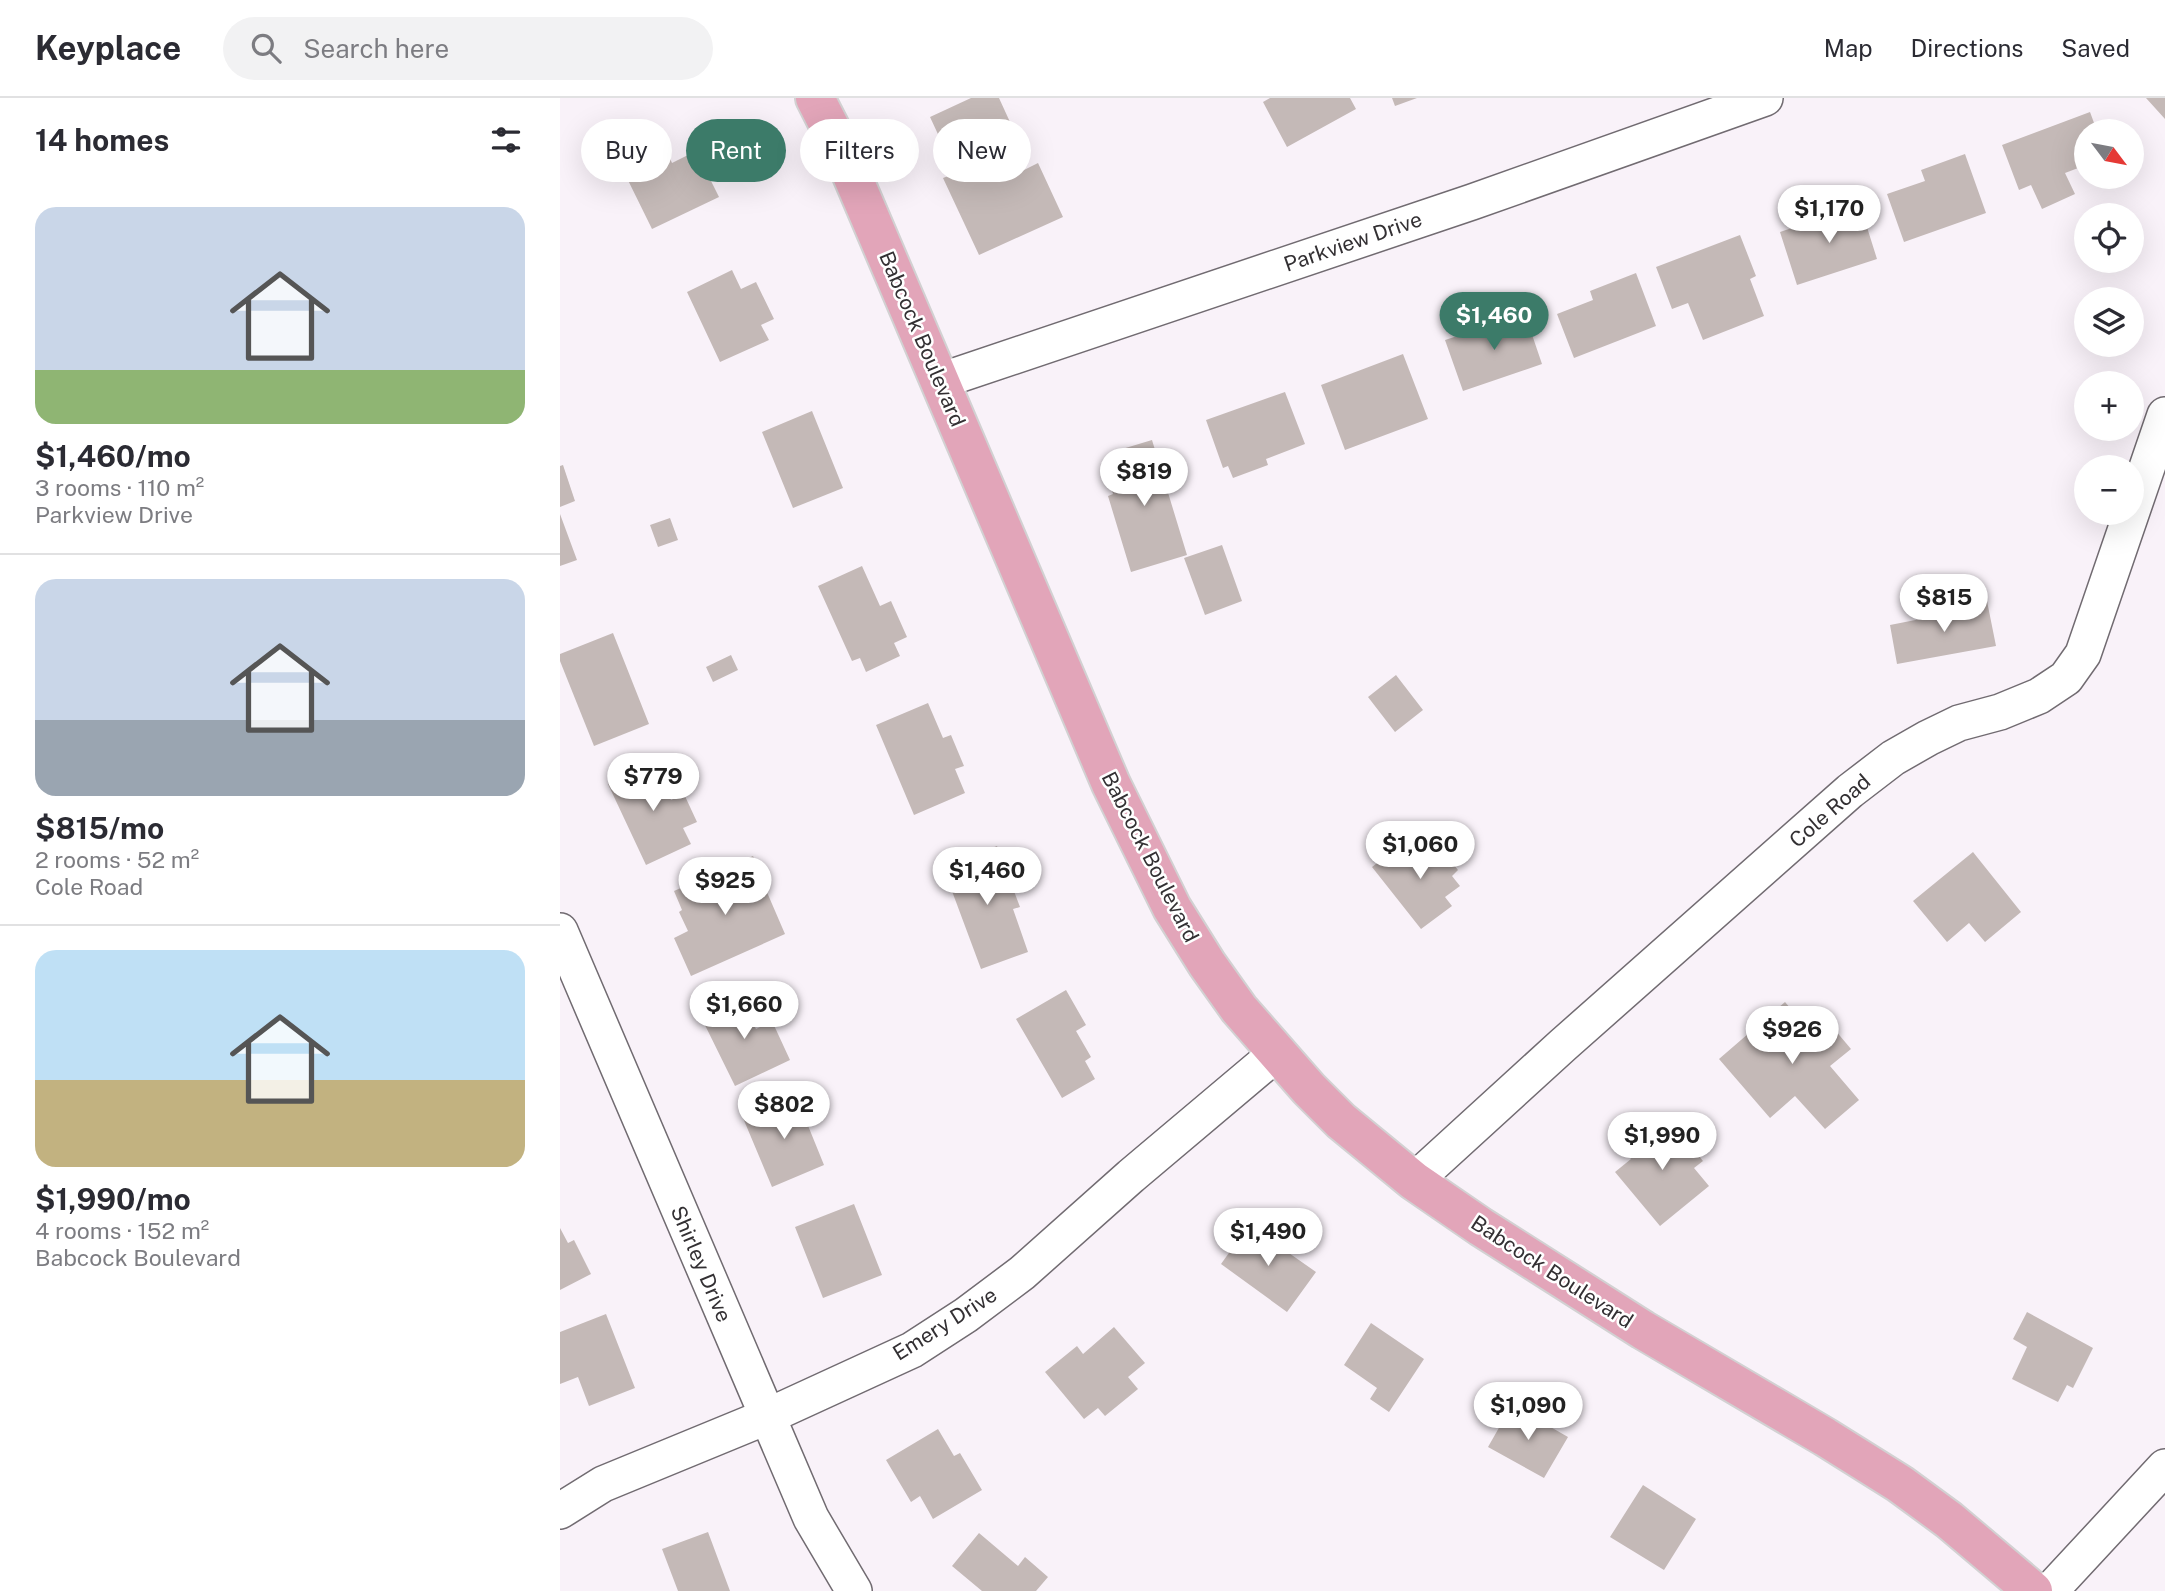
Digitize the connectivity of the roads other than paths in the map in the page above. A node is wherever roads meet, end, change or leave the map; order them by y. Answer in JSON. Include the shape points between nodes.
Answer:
{"nodes":[{"id":1,"x":815,"y":98,"type":"edge"},
{"id":2,"x":1765,"y":98,"type":"edge"},
{"id":3,"x":940,"y":382,"type":"junction"},
{"id":4,"x":2165,"y":415,"type":"edge"},
{"id":5,"x":560,"y":931,"type":"edge"},
{"id":6,"x":1277,"y":1053,"type":"junction"},
{"id":7,"x":1414,"y":1181,"type":"junction"},
{"id":8,"x":766,"y":1417,"type":"junction"},
{"id":9,"x":2165,"y":1467,"type":"edge"},
{"id":10,"x":560,"y":1511,"type":"edge"},
{"id":11,"x":854,"y":1591,"type":"edge"},
{"id":12,"x":2033,"y":1591,"type":"edge"},
{"id":13,"x":2050,"y":1591,"type":"edge"}],
"edges":[{"from":1,"to":3,"type":"main road","name":"Babcock Boulevard"},
{"from":2,"to":3,"type":"street","name":"Parkview Drive"},
{"from":3,"to":6,"type":"main road","name":"Babcock Boulevard","via":[[1141,848],[1207,964]]},
{"from":4,"to":7,"type":"street","name":"Cole Road","via":[[2084,654],[2066,678],[2039,696],[1959,723],[1893,758],[1850,791]]},
{"from":5,"to":8,"type":"street","name":"Shirley Drive"},
{"from":6,"to":7,"type":"main road","name":"Babcock Boulevard","via":[[1341,1121]]},
{"from":6,"to":8,"type":"street","name":"Emery Drive","via":[[1022,1273],[966,1315],[912,1350]]},
{"from":7,"to":12,"type":"main road","name":"Babcock Boulevard","via":[[1643,1330],[1900,1485]]},
{"from":8,"to":10,"type":"street","name":"Emery Drive","via":[[603,1484]]},
{"from":8,"to":11,"type":"street","name":"Shirley Drive","via":[[811,1518]]},
{"from":9,"to":13,"type":"street"}]}
